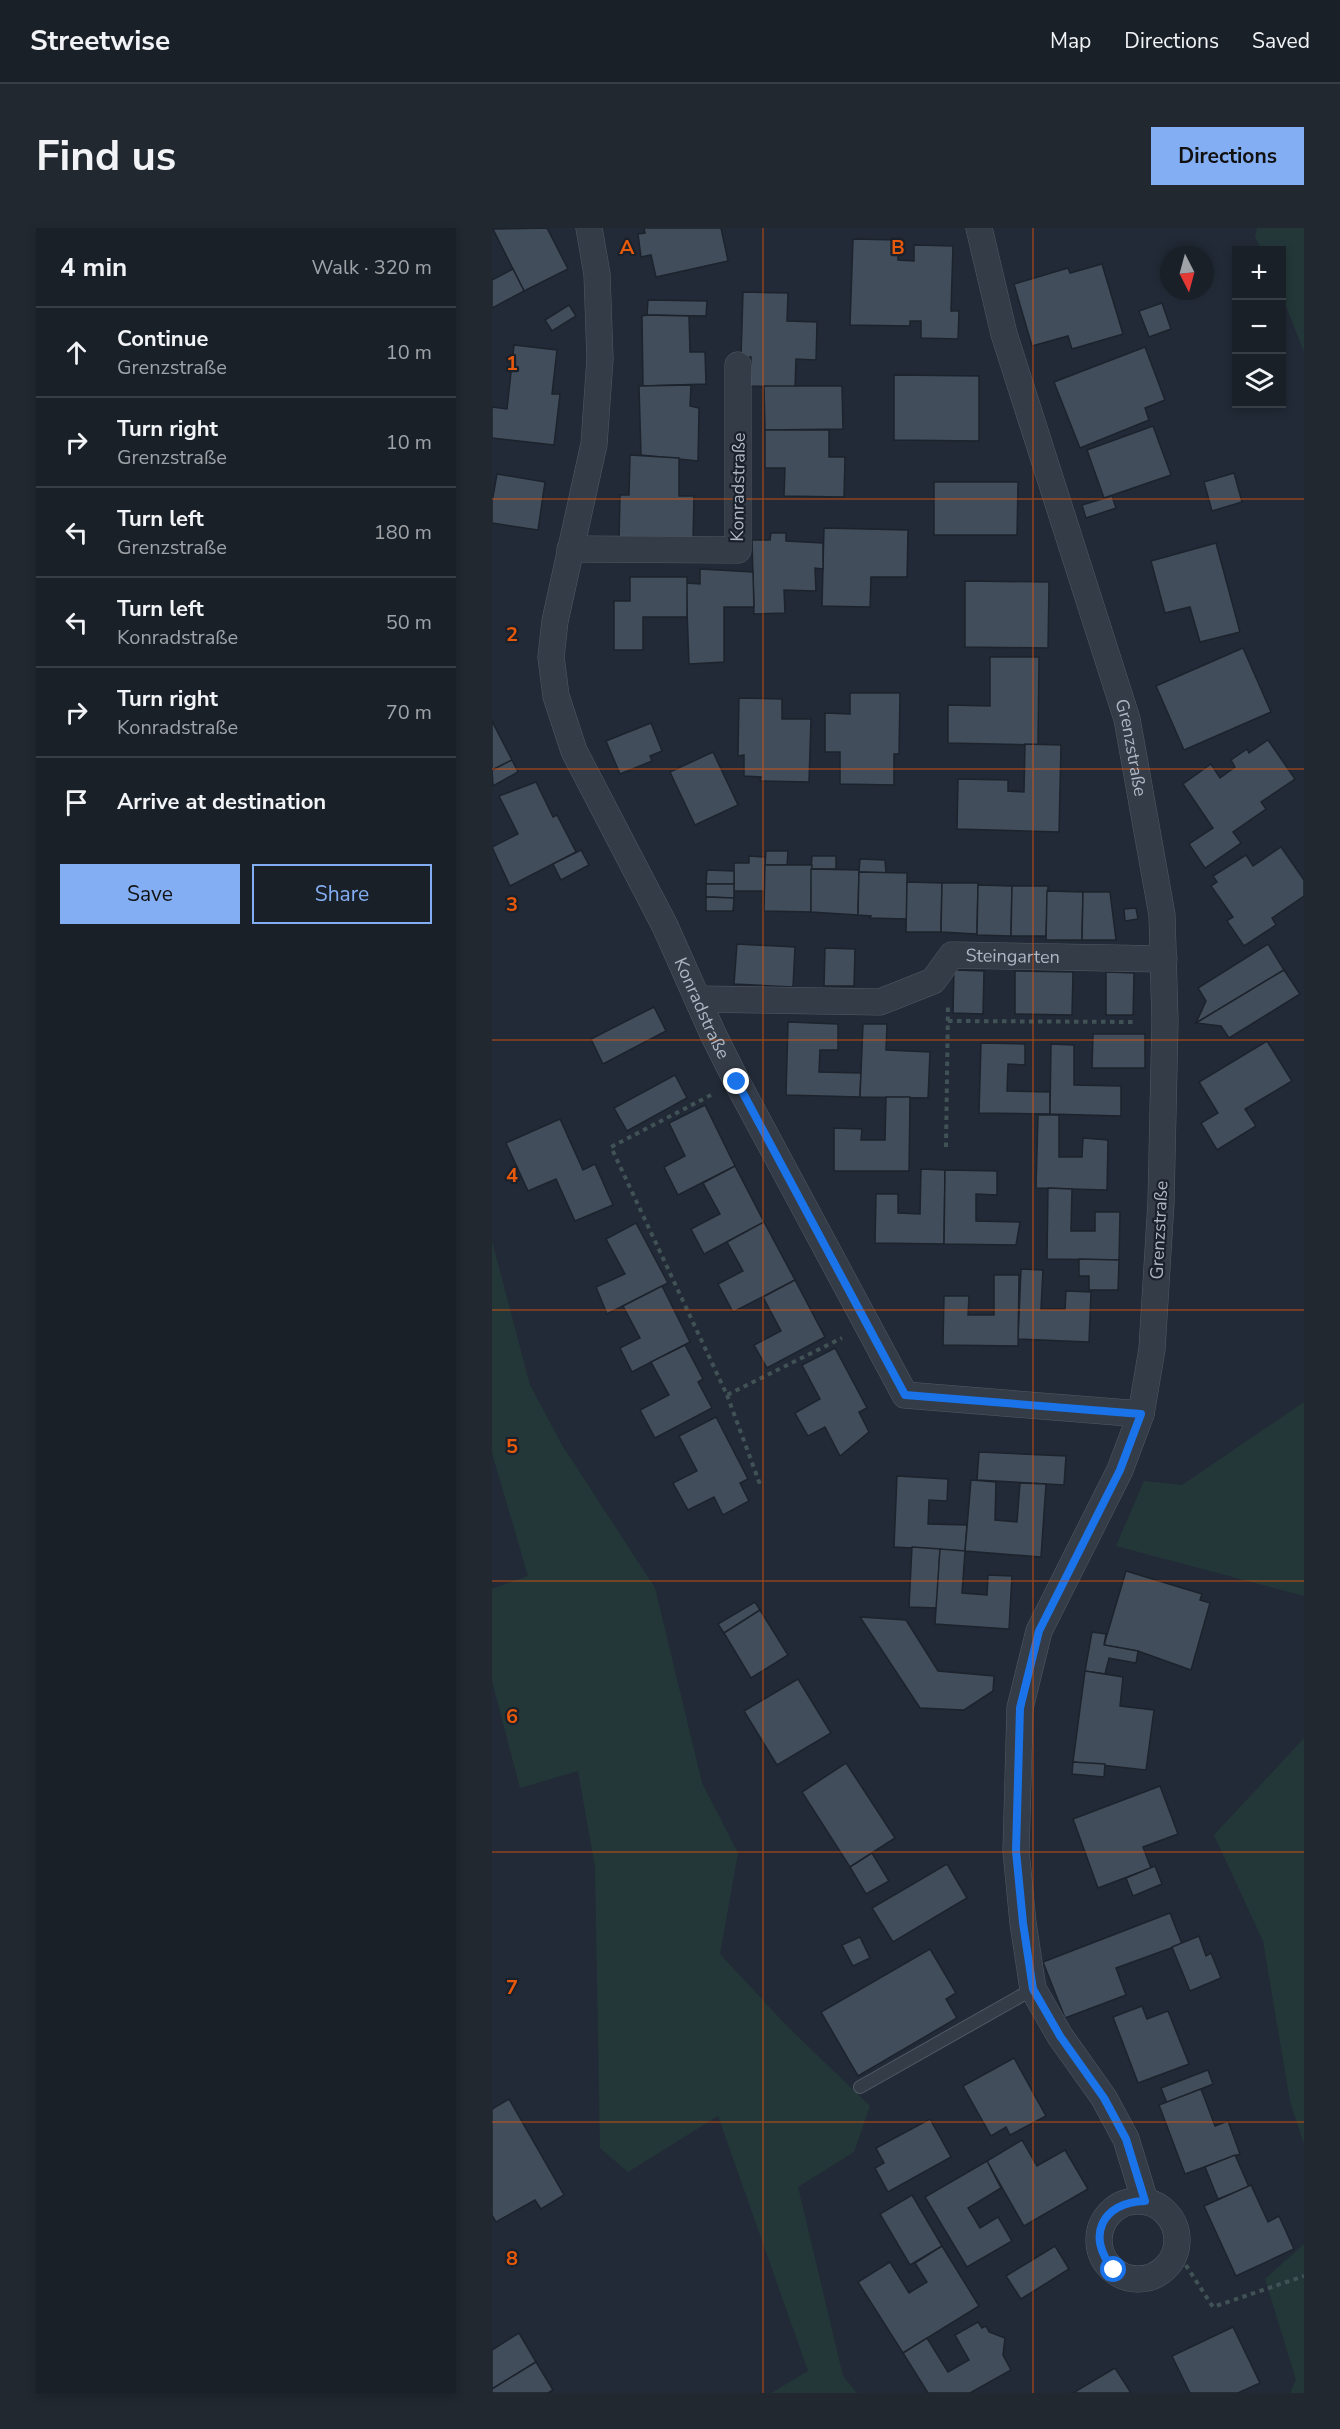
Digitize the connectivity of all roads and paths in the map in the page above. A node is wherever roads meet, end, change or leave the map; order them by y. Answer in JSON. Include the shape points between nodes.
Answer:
{"nodes":[{"id":1,"x":589,"y":228,"type":"edge"},
{"id":2,"x":979,"y":228,"type":"edge"},
{"id":3,"x":738,"y":365,"type":"dead end"},
{"id":4,"x":570,"y":549,"type":"junction"},
{"id":5,"x":1164,"y":959,"type":"junction"},
{"id":6,"x":933,"y":981,"type":"junction"},
{"id":7,"x":698,"y":999,"type":"junction"},
{"id":8,"x":948,"y":1021,"type":"junction"},
{"id":9,"x":1166,"y":1022,"type":"junction"},
{"id":10,"x":737,"y":1082,"type":"junction"},
{"id":11,"x":946,"y":1147,"type":"dead end"},
{"id":12,"x":867,"y":1326,"type":"junction"},
{"id":13,"x":727,"y":1395,"type":"junction"},
{"id":14,"x":1141,"y":1414,"type":"junction"},
{"id":15,"x":761,"y":1487,"type":"dead end"},
{"id":16,"x":1033,"y":1989,"type":"junction"},
{"id":17,"x":860,"y":2087,"type":"dead end"},
{"id":18,"x":1145,"y":2201,"type":"junction"},
{"id":19,"x":1176,"y":2250,"type":"junction"},
{"id":20,"x":1304,"y":2276,"type":"edge"}],
"edges":[{"from":1,"to":4,"type":"street","name":"Konradstraße","via":[[597,274],[600,359],[594,444]]},
{"from":2,"to":5,"type":"street","name":"Grenzstraße","via":[[1004,334],[1127,719],[1162,915]]},
{"from":3,"to":4,"type":"street","name":"Konradstraße","via":[[738,550]]},
{"from":4,"to":7,"type":"street","name":"Konradstraße","via":[[551,657],[556,696],[574,751],[665,926]]},
{"from":5,"to":6,"type":"street","name":"Steingarten","via":[[952,955]]},
{"from":5,"to":9,"type":"street","name":"Grenzstraße"},
{"from":6,"to":7,"type":"street","via":[[880,1002]]},
{"from":6,"to":8,"type":"path","via":[[948,1005]]},
{"from":7,"to":10,"type":"street","name":"Konradstraße"},
{"from":8,"to":9,"type":"path"},
{"from":8,"to":11,"type":"path"},
{"from":9,"to":14,"type":"street","name":"Grenzstraße","via":[[1153,1337]]},
{"from":10,"to":12,"type":"street","name":"Konradstraße"},
{"from":10,"to":13,"type":"path","via":[[611,1147]]},
{"from":12,"to":13,"type":"path"},
{"from":12,"to":14,"type":"street","name":"Konradstraße","via":[[905,1395]]},
{"from":13,"to":15,"type":"path"},
{"from":14,"to":16,"type":"street","name":"Grenzstraße","via":[[1120,1470],[1039,1631],[1020,1708],[1016,1851]]},
{"from":16,"to":17,"type":"lane"},
{"from":16,"to":18,"type":"street","name":"Grenzstraße","via":[[1126,2139]]},
{"from":18,"to":19,"type":"street","via":[[1158,2205],[1175,2224]]},
{"from":18,"to":19,"type":"street","via":[[1120,2205],[1102,2223],[1099,2236],[1105,2260],[1125,2277],[1138,2279],[1162,2271]]},
{"from":19,"to":20,"type":"path","via":[[1213,2307]]}]}
